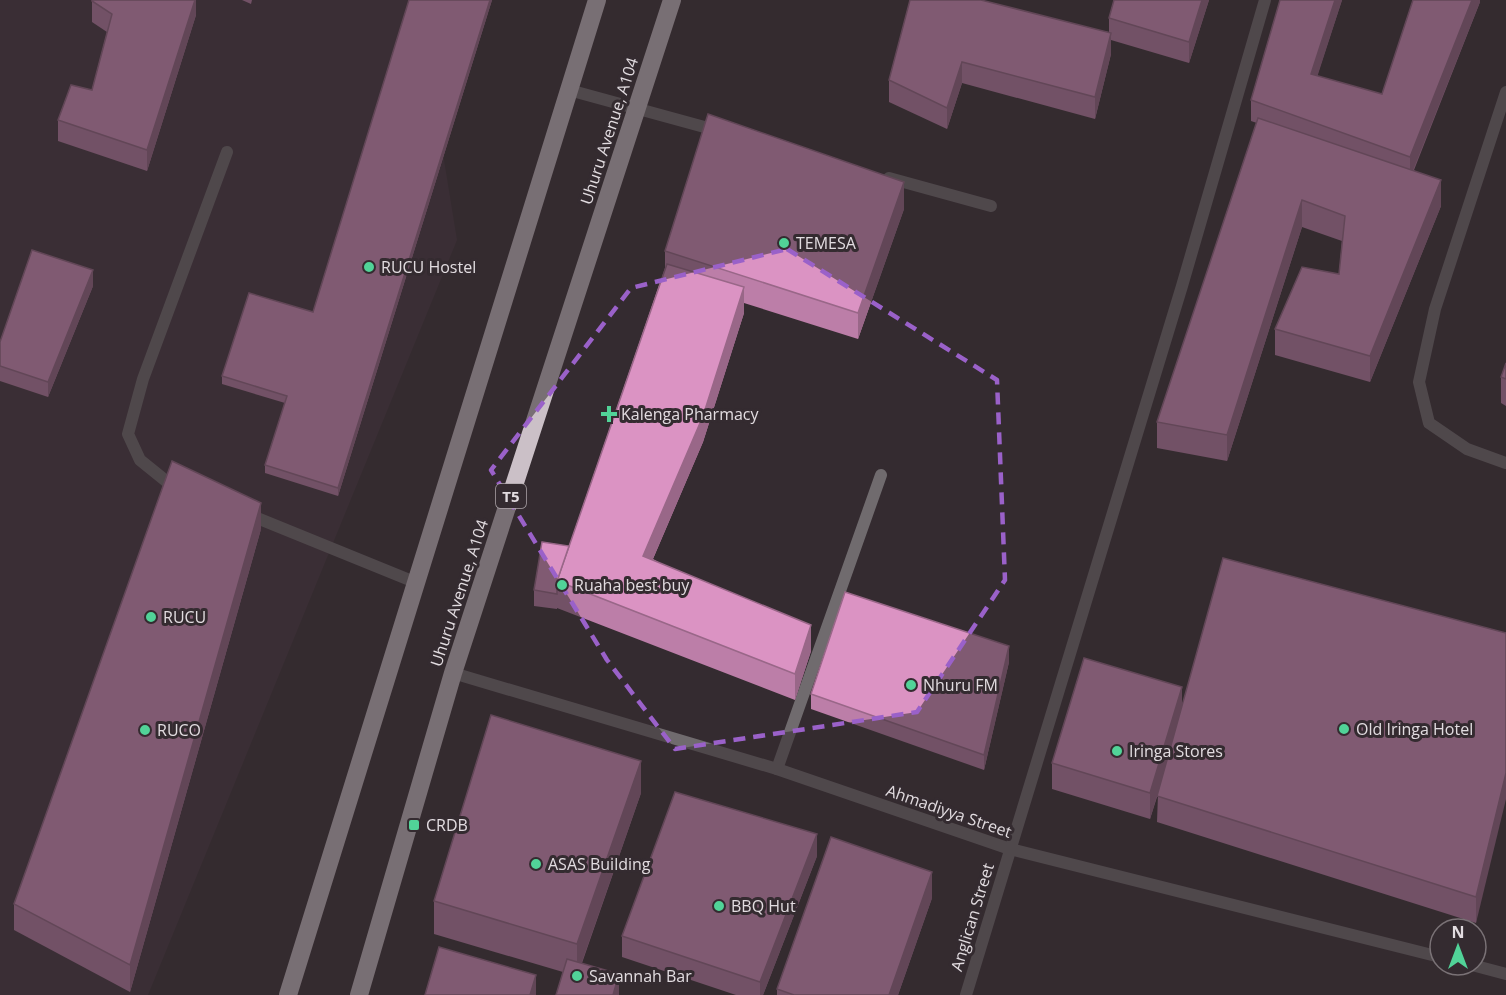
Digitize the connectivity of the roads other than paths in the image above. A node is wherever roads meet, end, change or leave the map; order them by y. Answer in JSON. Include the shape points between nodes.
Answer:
{"nodes":[{"id":1,"x":597,"y":0,"type":"edge"},
{"id":2,"x":672,"y":0,"type":"edge"},
{"id":3,"x":1265,"y":0,"type":"edge"},
{"id":4,"x":569,"y":90,"type":"junction"},
{"id":5,"x":1506,"y":92,"type":"edge"},
{"id":6,"x":637,"y":109,"type":"junction"},
{"id":7,"x":728,"y":134,"type":"edge"},
{"id":8,"x":227,"y":152,"type":"dead end"},
{"id":9,"x":877,"y":175,"type":"edge"},
{"id":10,"x":991,"y":207,"type":"dead end"},
{"id":11,"x":1506,"y":463,"type":"edge"},
{"id":12,"x":880,"y":475,"type":"dead end"},
{"id":13,"x":188,"y":490,"type":"edge"},
{"id":14,"x":232,"y":508,"type":"edge"},
{"id":15,"x":417,"y":583,"type":"junction"},
{"id":16,"x":453,"y":673,"type":"junction"},
{"id":17,"x":777,"y":769,"type":"junction"},
{"id":18,"x":1010,"y":849,"type":"junction"},
{"id":19,"x":1428,"y":954,"type":"edge"},
{"id":20,"x":1488,"y":969,"type":"edge"},
{"id":21,"x":1506,"y":974,"type":"edge"},
{"id":22,"x":288,"y":995,"type":"edge"},
{"id":23,"x":359,"y":995,"type":"edge"},
{"id":24,"x":966,"y":995,"type":"edge"}],
"edges":[{"from":1,"to":4,"type":"highway"},
{"from":2,"to":6,"type":"highway","name":"Uhuru Avenue, A104","number":"T5"},
{"from":3,"to":18,"type":"street","name":"Anglican Street"},
{"from":4,"to":6,"type":"street"},
{"from":4,"to":15,"type":"highway"},
{"from":5,"to":11,"type":"street","via":[[1435,309],[1419,382],[1429,423],[1467,449]]},
{"from":6,"to":7,"type":"street"},
{"from":6,"to":16,"type":"highway","name":"Uhuru Avenue, A104","number":"T5"},
{"from":8,"to":13,"type":"street","via":[[143,379],[128,434],[140,460],[166,481]]},
{"from":9,"to":10,"type":"street"},
{"from":12,"to":17,"type":"street"},
{"from":14,"to":15,"type":"street"},
{"from":15,"to":22,"type":"highway"},
{"from":16,"to":17,"type":"street","name":"Ahmadiyya Street"},
{"from":16,"to":23,"type":"highway","name":"Uhuru Avenue, A104","number":"T5"},
{"from":17,"to":18,"type":"street","name":"Ahmadiyya Street"},
{"from":18,"to":19,"type":"street","name":"Ahmadiyya Street"},
{"from":18,"to":24,"type":"street","name":"Anglican Street"},
{"from":20,"to":21,"type":"street"}]}
